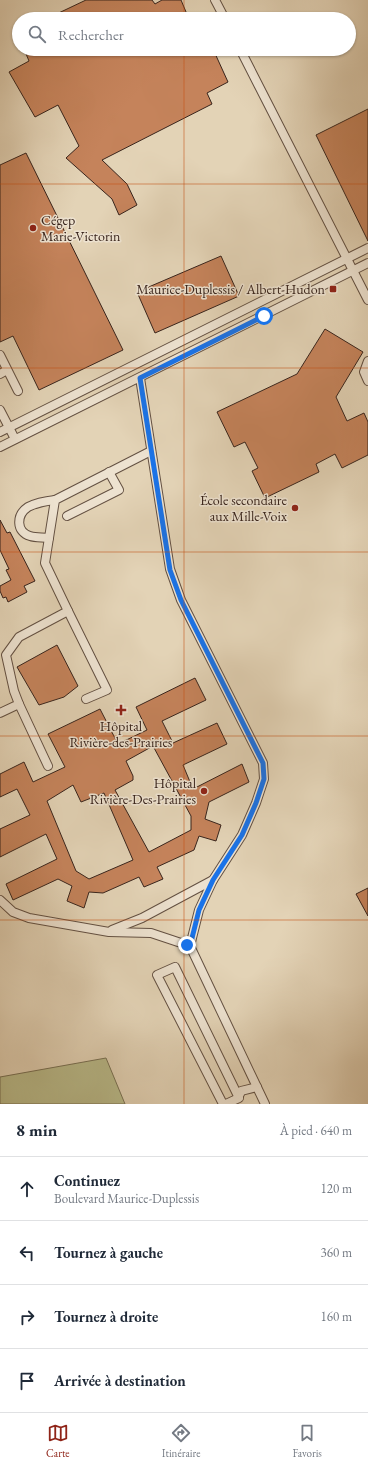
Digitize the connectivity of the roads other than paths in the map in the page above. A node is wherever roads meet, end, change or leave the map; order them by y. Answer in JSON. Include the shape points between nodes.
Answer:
{"nodes":[{"id":1,"x":215,"y":0,"type":"edge"},
{"id":2,"x":221,"y":12,"type":"edge"},
{"id":3,"x":244,"y":56,"type":"edge"},
{"id":4,"x":368,"y":248,"type":"edge"},
{"id":5,"x":348,"y":259,"type":"junction"},
{"id":6,"x":368,"y":263,"type":"edge"},
{"id":7,"x":353,"y":271,"type":"junction"},
{"id":8,"x":368,"y":300,"type":"edge"},
{"id":9,"x":183,"y":341,"type":"junction"},
{"id":10,"x":189,"y":352,"type":"junction"},
{"id":11,"x":156,"y":354,"type":"junction"},
{"id":12,"x":0,"y":355,"type":"edge"},
{"id":13,"x":368,"y":361,"type":"edge"},
{"id":14,"x":162,"y":366,"type":"junction"},
{"id":15,"x":124,"y":370,"type":"junction"},
{"id":16,"x":4,"y":372,"type":"edge"},
{"id":17,"x":140,"y":378,"type":"junction"},
{"id":18,"x":368,"y":381,"type":"edge"},
{"id":19,"x":130,"y":383,"type":"junction"},
{"id":20,"x":18,"y":391,"type":"dead end"},
{"id":21,"x":0,"y":410,"type":"edge"},
{"id":22,"x":9,"y":428,"type":"junction"},
{"id":23,"x":0,"y":432,"type":"edge"},
{"id":24,"x":15,"y":439,"type":"junction"},
{"id":25,"x":0,"y":447,"type":"edge"},
{"id":26,"x":151,"y":451,"type":"junction"},
{"id":27,"x":109,"y":472,"type":"junction"},
{"id":28,"x":55,"y":500,"type":"junction"},
{"id":29,"x":67,"y":516,"type":"dead end"},
{"id":30,"x":49,"y":538,"type":"junction"},
{"id":31,"x":68,"y":611,"type":"junction"},
{"id":32,"x":86,"y":699,"type":"dead end"},
{"id":33,"x":19,"y":704,"type":"junction"},
{"id":34,"x":0,"y":713,"type":"edge"},
{"id":35,"x":48,"y":766,"type":"dead end"},
{"id":36,"x":213,"y":880,"type":"junction"},
{"id":37,"x":0,"y":900,"type":"edge"},
{"id":38,"x":109,"y":932,"type":"junction"},
{"id":39,"x":190,"y":946,"type":"junction"},
{"id":40,"x":255,"y":1088,"type":"junction"},
{"id":41,"x":239,"y":1095,"type":"junction"},
{"id":42,"x":223,"y":1104,"type":"edge"},
{"id":43,"x":226,"y":1104,"type":"edge"},
{"id":44,"x":265,"y":1104,"type":"edge"}],
"edges":[{"from":1,"to":2,"type":"street"},
{"from":3,"to":5,"type":"street"},
{"from":4,"to":5,"type":"street"},
{"from":5,"to":7,"type":"street"},
{"from":5,"to":9,"type":"street"},
{"from":6,"to":7,"type":"street"},
{"from":7,"to":8,"type":"street"},
{"from":7,"to":10,"type":"street"},
{"from":9,"to":10,"type":"street"},
{"from":9,"to":11,"type":"street"},
{"from":10,"to":14,"type":"street"},
{"from":11,"to":14,"type":"street"},
{"from":11,"to":15,"type":"street"},
{"from":12,"to":16,"type":"street"},
{"from":13,"to":18,"type":"street","via":[[364,372]]},
{"from":14,"to":17,"type":"street"},
{"from":15,"to":19,"type":"street"},
{"from":15,"to":22,"type":"street"},
{"from":16,"to":20,"type":"street"},
{"from":17,"to":19,"type":"street"},
{"from":17,"to":26,"type":"street"},
{"from":19,"to":24,"type":"street"},
{"from":21,"to":22,"type":"street"},
{"from":22,"to":23,"type":"street"},
{"from":22,"to":24,"type":"street"},
{"from":24,"to":25,"type":"street"},
{"from":26,"to":27,"type":"street"},
{"from":26,"to":36,"type":"street","via":[[170,570],[181,600],[263,763],[264,779],[256,803],[242,835]]},
{"from":27,"to":28,"type":"street"},
{"from":27,"to":29,"type":"street","via":[[119,490]]},
{"from":28,"to":30,"type":"street"},
{"from":28,"to":30,"type":"street","via":[[28,507],[19,519],[19,526],[23,532],[30,536]]},
{"from":30,"to":31,"type":"street","via":[[45,563]]},
{"from":31,"to":32,"type":"street","via":[[107,690]]},
{"from":31,"to":33,"type":"street","via":[[19,637],[6,655]]},
{"from":33,"to":34,"type":"street"},
{"from":33,"to":35,"type":"street"},
{"from":36,"to":38,"type":"street","via":[[142,918]]},
{"from":36,"to":39,"type":"street","via":[[199,910]]},
{"from":37,"to":38,"type":"street","via":[[13,912],[29,918]]},
{"from":38,"to":39,"type":"street","via":[[151,933]]},
{"from":39,"to":40,"type":"street"},
{"from":40,"to":41,"type":"street","via":[[251,1093]]},
{"from":40,"to":44,"type":"street"},
{"from":41,"to":42,"type":"street","via":[[176,967],[157,975]]},
{"from":41,"to":43,"type":"street","via":[[240,1098]]}]}
